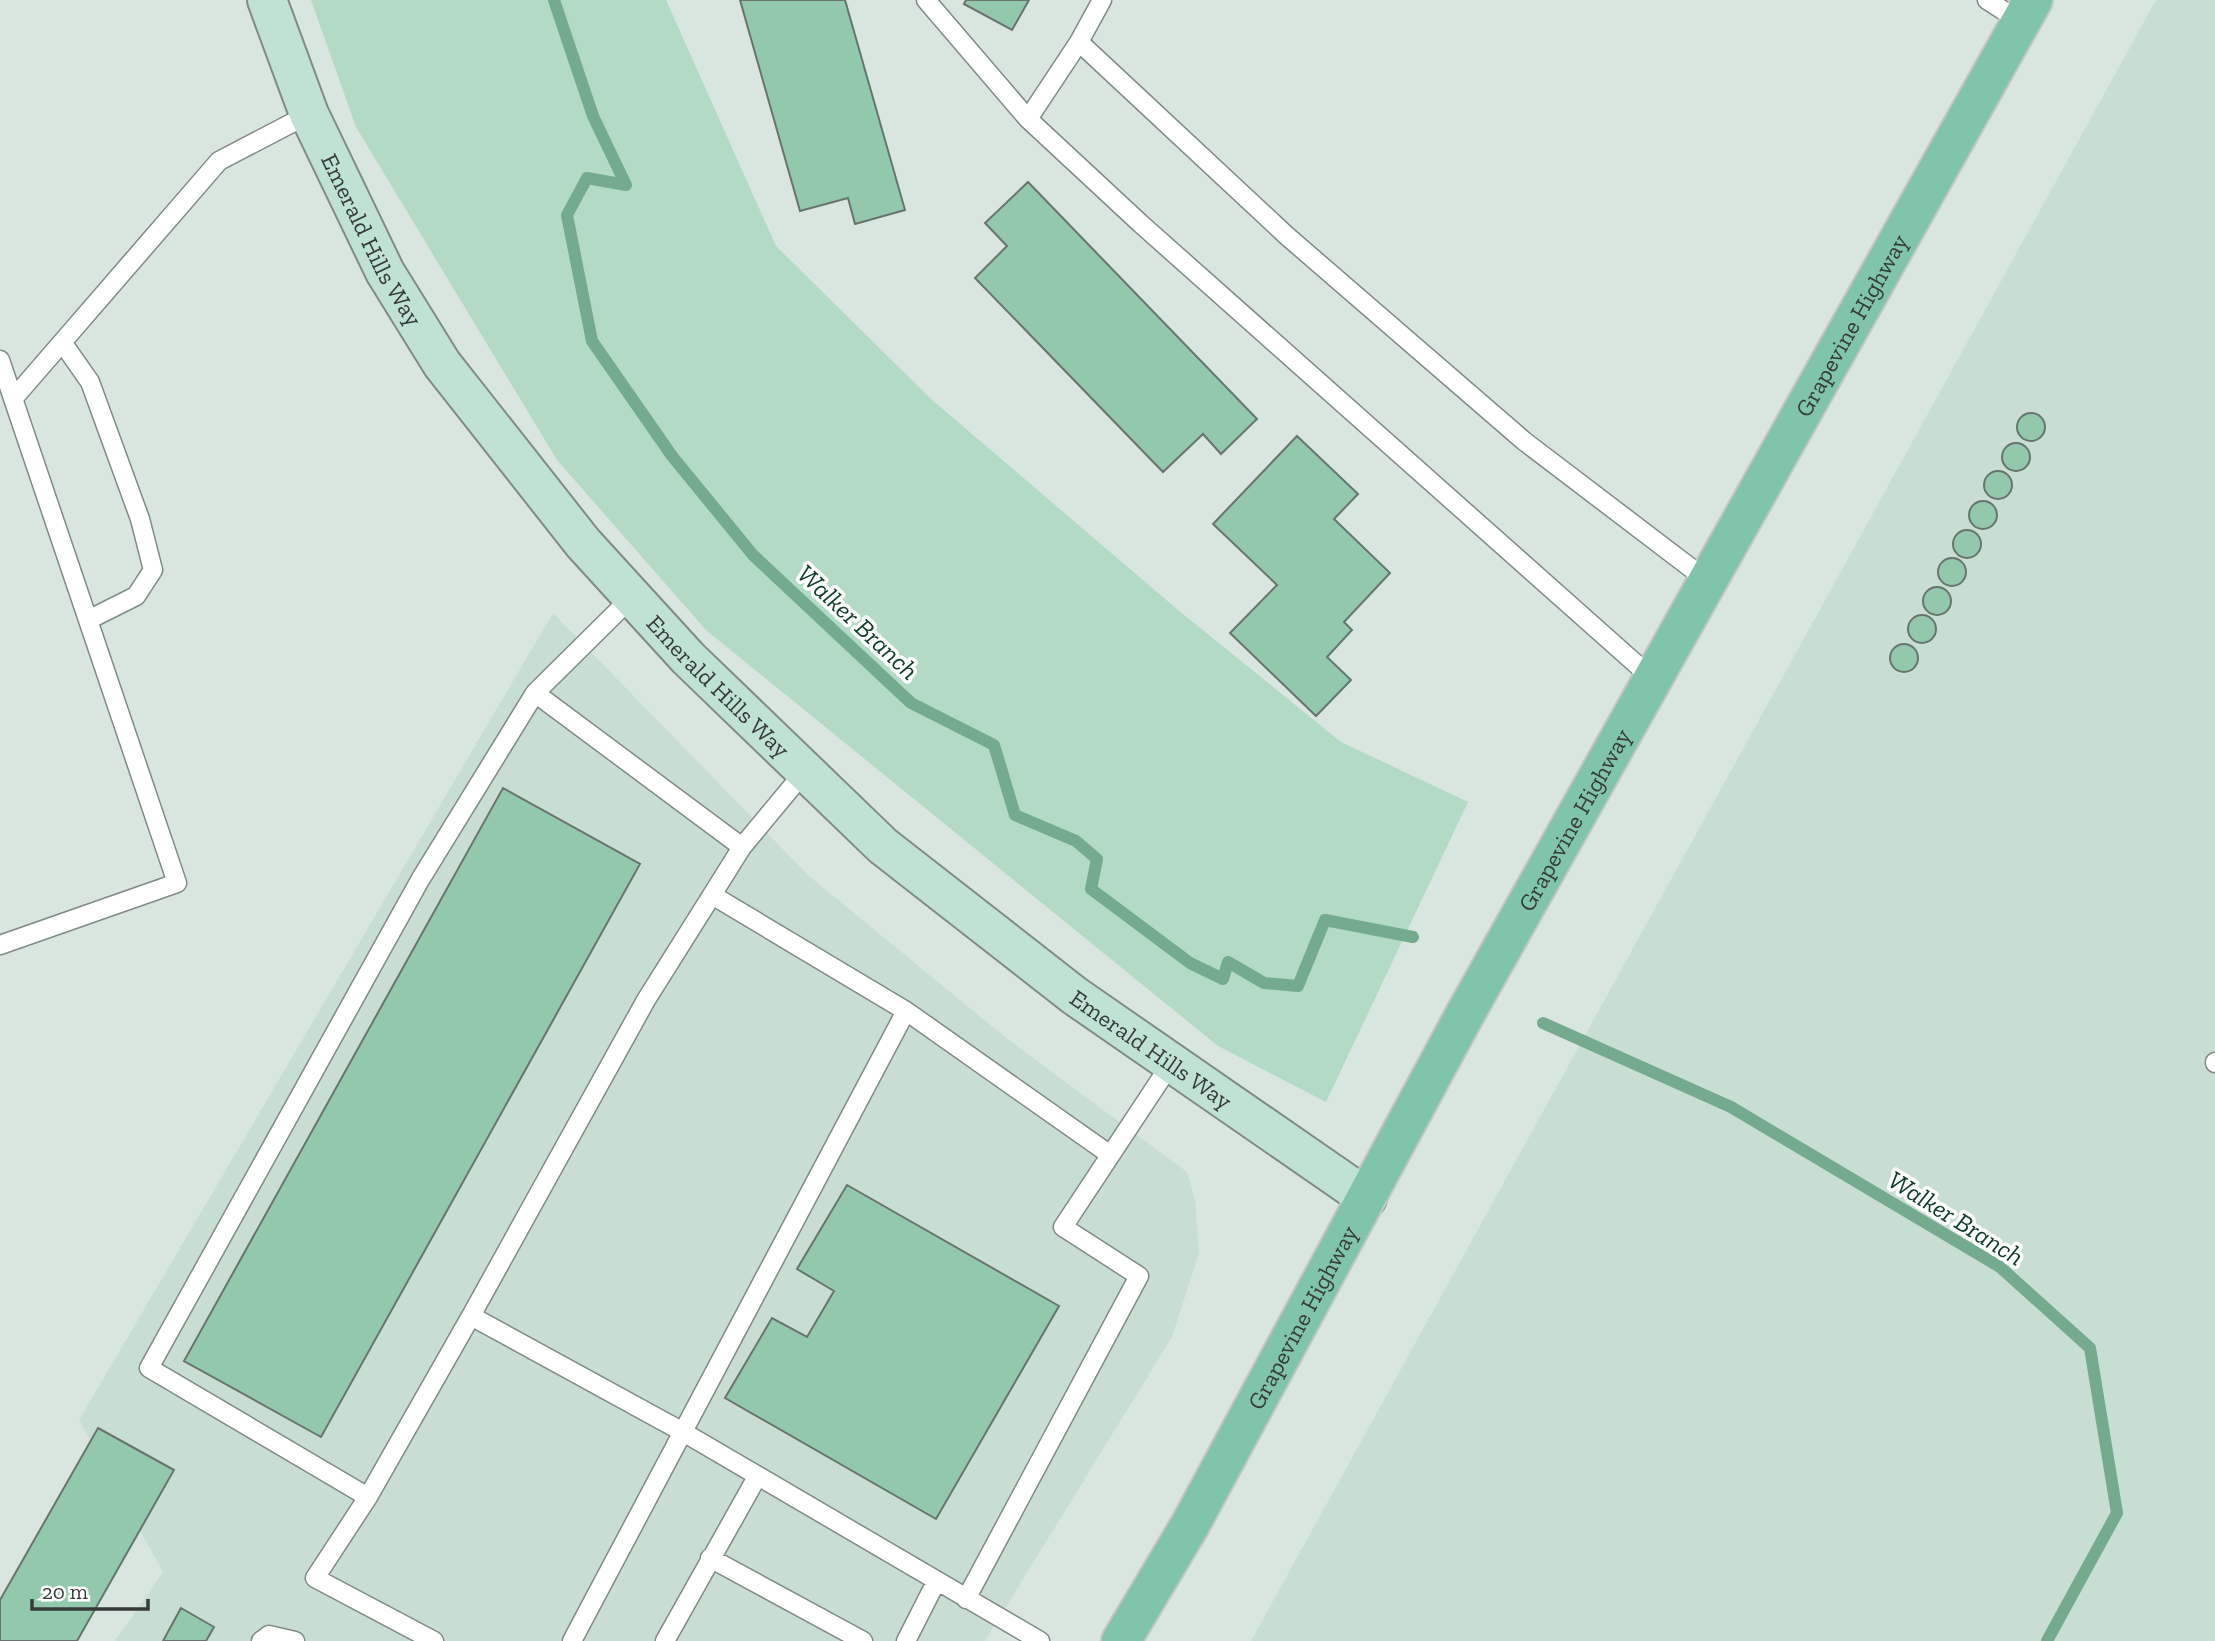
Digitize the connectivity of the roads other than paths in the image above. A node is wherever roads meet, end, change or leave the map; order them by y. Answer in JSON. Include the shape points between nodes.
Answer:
{"nodes":[{"id":1,"x":267,"y":0,"type":"edge"},
{"id":2,"x":926,"y":0,"type":"edge"},
{"id":3,"x":1102,"y":0,"type":"edge"},
{"id":4,"x":1987,"y":0,"type":"edge"},
{"id":5,"x":2027,"y":11,"type":"edge"},
{"id":6,"x":1079,"y":42,"type":"junction"},
{"id":7,"x":309,"y":114,"type":"junction"},
{"id":8,"x":1028,"y":118,"type":"junction"},
{"id":9,"x":62,"y":342,"type":"junction"},
{"id":10,"x":0,"y":360,"type":"edge"},
{"id":11,"x":13,"y":399,"type":"junction"},
{"id":12,"x":1708,"y":581,"type":"junction"},
{"id":13,"x":632,"y":597,"type":"junction"},
{"id":14,"x":88,"y":620,"type":"junction"},
{"id":15,"x":1653,"y":679,"type":"junction"},
{"id":16,"x":535,"y":693,"type":"junction"},
{"id":17,"x":805,"y":771,"type":"junction"},
{"id":18,"x":742,"y":847,"type":"junction"},
{"id":19,"x":712,"y":895,"type":"junction"},
{"id":20,"x":0,"y":945,"type":"edge"},
{"id":21,"x":906,"y":1011,"type":"junction"},
{"id":22,"x":1172,"y":1062,"type":"junction"},
{"id":23,"x":1110,"y":1154,"type":"junction"},
{"id":24,"x":1367,"y":1198,"type":"junction"},
{"id":25,"x":471,"y":1316,"type":"junction"},
{"id":26,"x":683,"y":1432,"type":"junction"},
{"id":27,"x":757,"y":1477,"type":"junction"},
{"id":28,"x":368,"y":1497,"type":"junction"},
{"id":29,"x":710,"y":1558,"type":"junction"},
{"id":30,"x":936,"y":1582,"type":"junction"},
{"id":31,"x":966,"y":1599,"type":"junction"},
{"id":32,"x":409,"y":1635,"type":"edge"},
{"id":33,"x":261,"y":1641,"type":"edge"},
{"id":34,"x":295,"y":1641,"type":"edge"},
{"id":35,"x":434,"y":1641,"type":"edge"},
{"id":36,"x":572,"y":1641,"type":"edge"},
{"id":37,"x":665,"y":1641,"type":"edge"},
{"id":38,"x":863,"y":1641,"type":"edge"},
{"id":39,"x":906,"y":1641,"type":"edge"},
{"id":40,"x":1040,"y":1641,"type":"edge"},
{"id":41,"x":1121,"y":1641,"type":"edge"}],
"edges":[{"from":1,"to":7,"type":"street","name":"Emerald Hills Way"},
{"from":2,"to":8,"type":"lane"},
{"from":3,"to":6,"type":"lane"},
{"from":4,"to":5,"type":"lane"},
{"from":5,"to":12,"type":"main road","name":"Grapevine Highway"},
{"from":6,"to":8,"type":"lane"},
{"from":6,"to":12,"type":"lane","via":[[1287,236],[1524,441]]},
{"from":7,"to":9,"type":"lane","via":[[219,161]]},
{"from":7,"to":13,"type":"street","name":"Emerald Hills Way","via":[[385,272],[442,364],[583,543]]},
{"from":8,"to":15,"type":"lane"},
{"from":9,"to":11,"type":"lane"},
{"from":9,"to":14,"type":"lane","via":[[90,382],[140,519],[153,570],[136,596]]},
{"from":10,"to":11,"type":"lane"},
{"from":11,"to":14,"type":"lane"},
{"from":12,"to":15,"type":"main road","name":"Grapevine Highway"},
{"from":13,"to":16,"type":"lane"},
{"from":13,"to":17,"type":"street","name":"Emerald Hills Way"},
{"from":14,"to":20,"type":"lane","via":[[177,883]]},
{"from":15,"to":24,"type":"main road","name":"Grapevine Highway"},
{"from":16,"to":18,"type":"lane"},
{"from":16,"to":28,"type":"lane","via":[[419,880],[149,1368]]},
{"from":17,"to":18,"type":"lane"},
{"from":17,"to":22,"type":"street","name":"Emerald Hills Way","via":[[883,846],[1075,996]]},
{"from":18,"to":19,"type":"lane"},
{"from":19,"to":21,"type":"lane"},
{"from":19,"to":25,"type":"lane","via":[[646,1000]]},
{"from":21,"to":23,"type":"lane"},
{"from":21,"to":26,"type":"lane"},
{"from":22,"to":23,"type":"lane"},
{"from":22,"to":24,"type":"street","name":"Emerald Hills Way"},
{"from":23,"to":31,"type":"lane","via":[[1063,1227],[1139,1276]]},
{"from":24,"to":41,"type":"main road","name":"Grapevine Highway","via":[[1190,1525]]},
{"from":25,"to":26,"type":"lane"},
{"from":25,"to":28,"type":"lane"},
{"from":26,"to":27,"type":"lane"},
{"from":26,"to":36,"type":"lane"},
{"from":27,"to":29,"type":"lane"},
{"from":27,"to":30,"type":"lane"},
{"from":28,"to":32,"type":"lane","via":[[315,1578]]},
{"from":29,"to":37,"type":"lane"},
{"from":29,"to":38,"type":"lane"},
{"from":30,"to":31,"type":"lane"},
{"from":30,"to":39,"type":"lane"},
{"from":31,"to":40,"type":"lane"},
{"from":32,"to":35,"type":"lane"},
{"from":33,"to":34,"type":"lane","via":[[269,1635]]}]}
